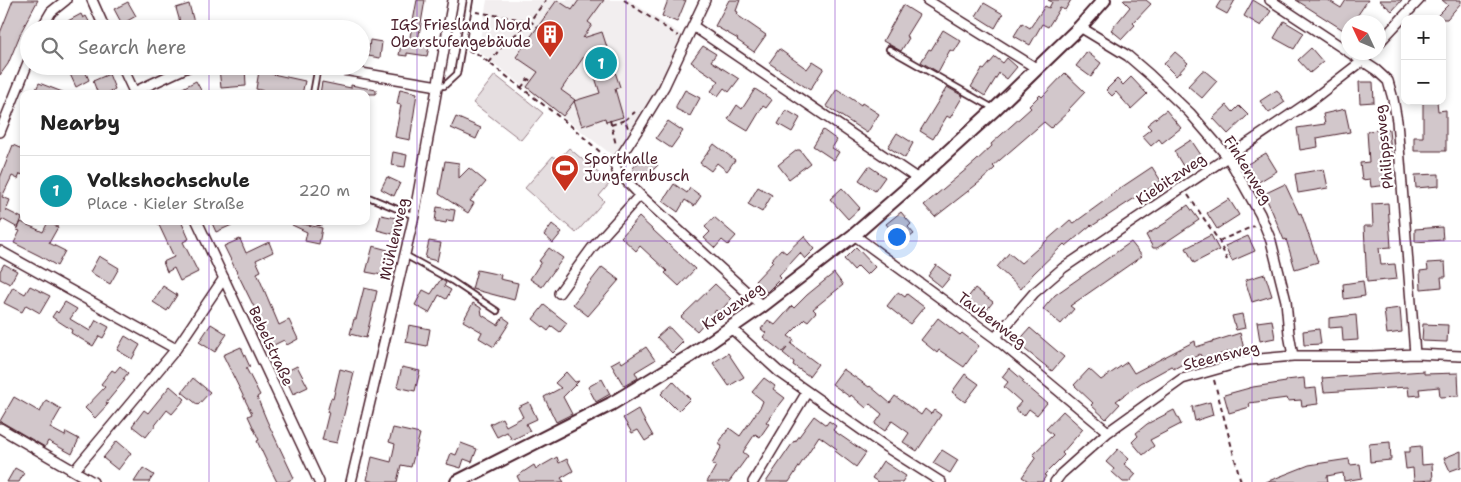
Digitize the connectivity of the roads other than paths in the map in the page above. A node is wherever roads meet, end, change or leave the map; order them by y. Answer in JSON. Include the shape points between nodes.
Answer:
{"nodes":[{"id":1,"x":66,"y":0,"type":"edge"},
{"id":2,"x":92,"y":0,"type":"edge"},
{"id":3,"x":453,"y":0,"type":"edge"},
{"id":4,"x":470,"y":0,"type":"edge"},
{"id":5,"x":705,"y":0,"type":"edge"},
{"id":6,"x":927,"y":0,"type":"edge"},
{"id":7,"x":1104,"y":0,"type":"edge"},
{"id":8,"x":1270,"y":0,"type":"edge"},
{"id":9,"x":1419,"y":0,"type":"edge"},
{"id":10,"x":46,"y":20,"type":"edge"},
{"id":11,"x":101,"y":20,"type":"edge"},
{"id":12,"x":693,"y":26,"type":"junction"},
{"id":13,"x":1080,"y":27,"type":"junction"},
{"id":14,"x":1386,"y":35,"type":"edge"},
{"id":15,"x":889,"y":49,"type":"dead end"},
{"id":16,"x":1361,"y":62,"type":"junction"},
{"id":17,"x":1036,"y":68,"type":"junction"},
{"id":18,"x":23,"y":75,"type":"edge"},
{"id":19,"x":126,"y":75,"type":"edge"},
{"id":20,"x":171,"y":75,"type":"edge"},
{"id":21,"x":317,"y":75,"type":"edge"},
{"id":22,"x":370,"y":75,"type":"edge"},
{"id":23,"x":438,"y":86,"type":"junction"},
{"id":24,"x":133,"y":90,"type":"edge"},
{"id":25,"x":140,"y":90,"type":"edge"},
{"id":26,"x":314,"y":90,"type":"edge"},
{"id":27,"x":995,"y":109,"type":"junction"},
{"id":28,"x":0,"y":129,"type":"edge"},
{"id":29,"x":1228,"y":157,"type":"junction"},
{"id":30,"x":918,"y":179,"type":"junction"},
{"id":31,"x":640,"y":195,"type":"junction"},
{"id":32,"x":370,"y":198,"type":"edge"},
{"id":33,"x":414,"y":216,"type":"junction"},
{"id":34,"x":199,"y":225,"type":"edge"},
{"id":35,"x":854,"y":235,"type":"junction"},
{"id":36,"x":0,"y":251,"type":"edge"},
{"id":37,"x":405,"y":255,"type":"junction"},
{"id":38,"x":224,"y":278,"type":"junction"},
{"id":39,"x":559,"y":293,"type":"dead end"},
{"id":40,"x":762,"y":306,"type":"junction"},
{"id":41,"x":497,"y":311,"type":"dead end"},
{"id":42,"x":731,"y":328,"type":"junction"},
{"id":43,"x":995,"y":338,"type":"junction"},
{"id":44,"x":176,"y":349,"type":"junction"},
{"id":45,"x":1415,"y":354,"type":"junction"},
{"id":46,"x":1293,"y":356,"type":"junction"},
{"id":47,"x":1461,"y":356,"type":"edge"},
{"id":48,"x":807,"y":392,"type":"junction"},
{"id":49,"x":0,"y":428,"type":"edge"},
{"id":50,"x":1108,"y":432,"type":"junction"},
{"id":51,"x":74,"y":471,"type":"junction"},
{"id":52,"x":93,"y":482,"type":"edge"},
{"id":53,"x":319,"y":482,"type":"edge"},
{"id":54,"x":351,"y":482,"type":"edge"},
{"id":55,"x":457,"y":482,"type":"edge"},
{"id":56,"x":753,"y":482,"type":"edge"},
{"id":57,"x":941,"y":482,"type":"edge"},
{"id":58,"x":1055,"y":482,"type":"edge"}],
"edges":[{"from":1,"to":10,"type":"street"},
{"from":2,"to":11,"type":"street"},
{"from":3,"to":23,"type":"street","name":"Mühlenweg"},
{"from":4,"to":23,"type":"lane","via":[[457,74],[444,86]]},
{"from":5,"to":12,"type":"street"},
{"from":6,"to":17,"type":"street"},
{"from":7,"to":13,"type":"street","name":"Kreuzweg"},
{"from":8,"to":16,"type":"street","name":"Philippsweg"},
{"from":9,"to":14,"type":"street"},
{"from":12,"to":30,"type":"street"},
{"from":12,"to":31,"type":"street","via":[[664,87],[617,163],[617,172]]},
{"from":13,"to":17,"type":"street","name":"Kreuzweg"},
{"from":13,"to":29,"type":"street","name":"Finkenweg","via":[[1128,56],[1150,75],[1190,112]]},
{"from":15,"to":27,"type":"lane"},
{"from":16,"to":29,"type":"street","name":"Kiebitzweg"},
{"from":16,"to":45,"type":"street","name":"Philippsweg","via":[[1388,81],[1394,99]]},
{"from":17,"to":27,"type":"street","name":"Kreuzweg"},
{"from":18,"to":28,"type":"street"},
{"from":19,"to":24,"type":"street"},
{"from":20,"to":25,"type":"street"},
{"from":21,"to":26,"type":"lane"},
{"from":22,"to":23,"type":"street"},
{"from":23,"to":33,"type":"street","name":"Mühlenweg"},
{"from":27,"to":30,"type":"street","name":"Kreuzweg"},
{"from":29,"to":43,"type":"street","name":"Kiebitzweg","via":[[1063,268],[1034,293]]},
{"from":29,"to":46,"type":"street","name":"Finkenweg","via":[[1263,221],[1278,266]]},
{"from":30,"to":35,"type":"street","name":"Kreuzweg"},
{"from":31,"to":39,"type":"street","via":[[592,248]]},
{"from":31,"to":40,"type":"street"},
{"from":32,"to":33,"type":"lane"},
{"from":33,"to":37,"type":"street","name":"Mühlenweg"},
{"from":34,"to":38,"type":"street","name":"Bebelstraße"},
{"from":35,"to":40,"type":"street","name":"Kreuzweg"},
{"from":35,"to":43,"type":"street","name":"Taubenweg"},
{"from":36,"to":44,"type":"street"},
{"from":37,"to":41,"type":"lane"},
{"from":37,"to":54,"type":"street","name":"Mühlenweg"},
{"from":38,"to":44,"type":"street"},
{"from":38,"to":53,"type":"street","name":"Bebelstraße"},
{"from":40,"to":42,"type":"street","name":"Kreuzweg"},
{"from":42,"to":48,"type":"street","via":[[778,371]]},
{"from":42,"to":55,"type":"street","name":"Kreuzweg","via":[[611,404]]},
{"from":43,"to":50,"type":"street","name":"Taubenweg"},
{"from":44,"to":51,"type":"street"},
{"from":45,"to":46,"type":"street","name":"Steensweg"},
{"from":45,"to":47,"type":"street","name":"Steensweg"},
{"from":46,"to":50,"type":"street","name":"Steensweg","via":[[1249,360],[1182,378]]},
{"from":48,"to":56,"type":"street"},
{"from":48,"to":57,"type":"street"},
{"from":49,"to":51,"type":"street"},
{"from":50,"to":58,"type":"street","name":"Steensweg"},
{"from":51,"to":52,"type":"street"}]}
